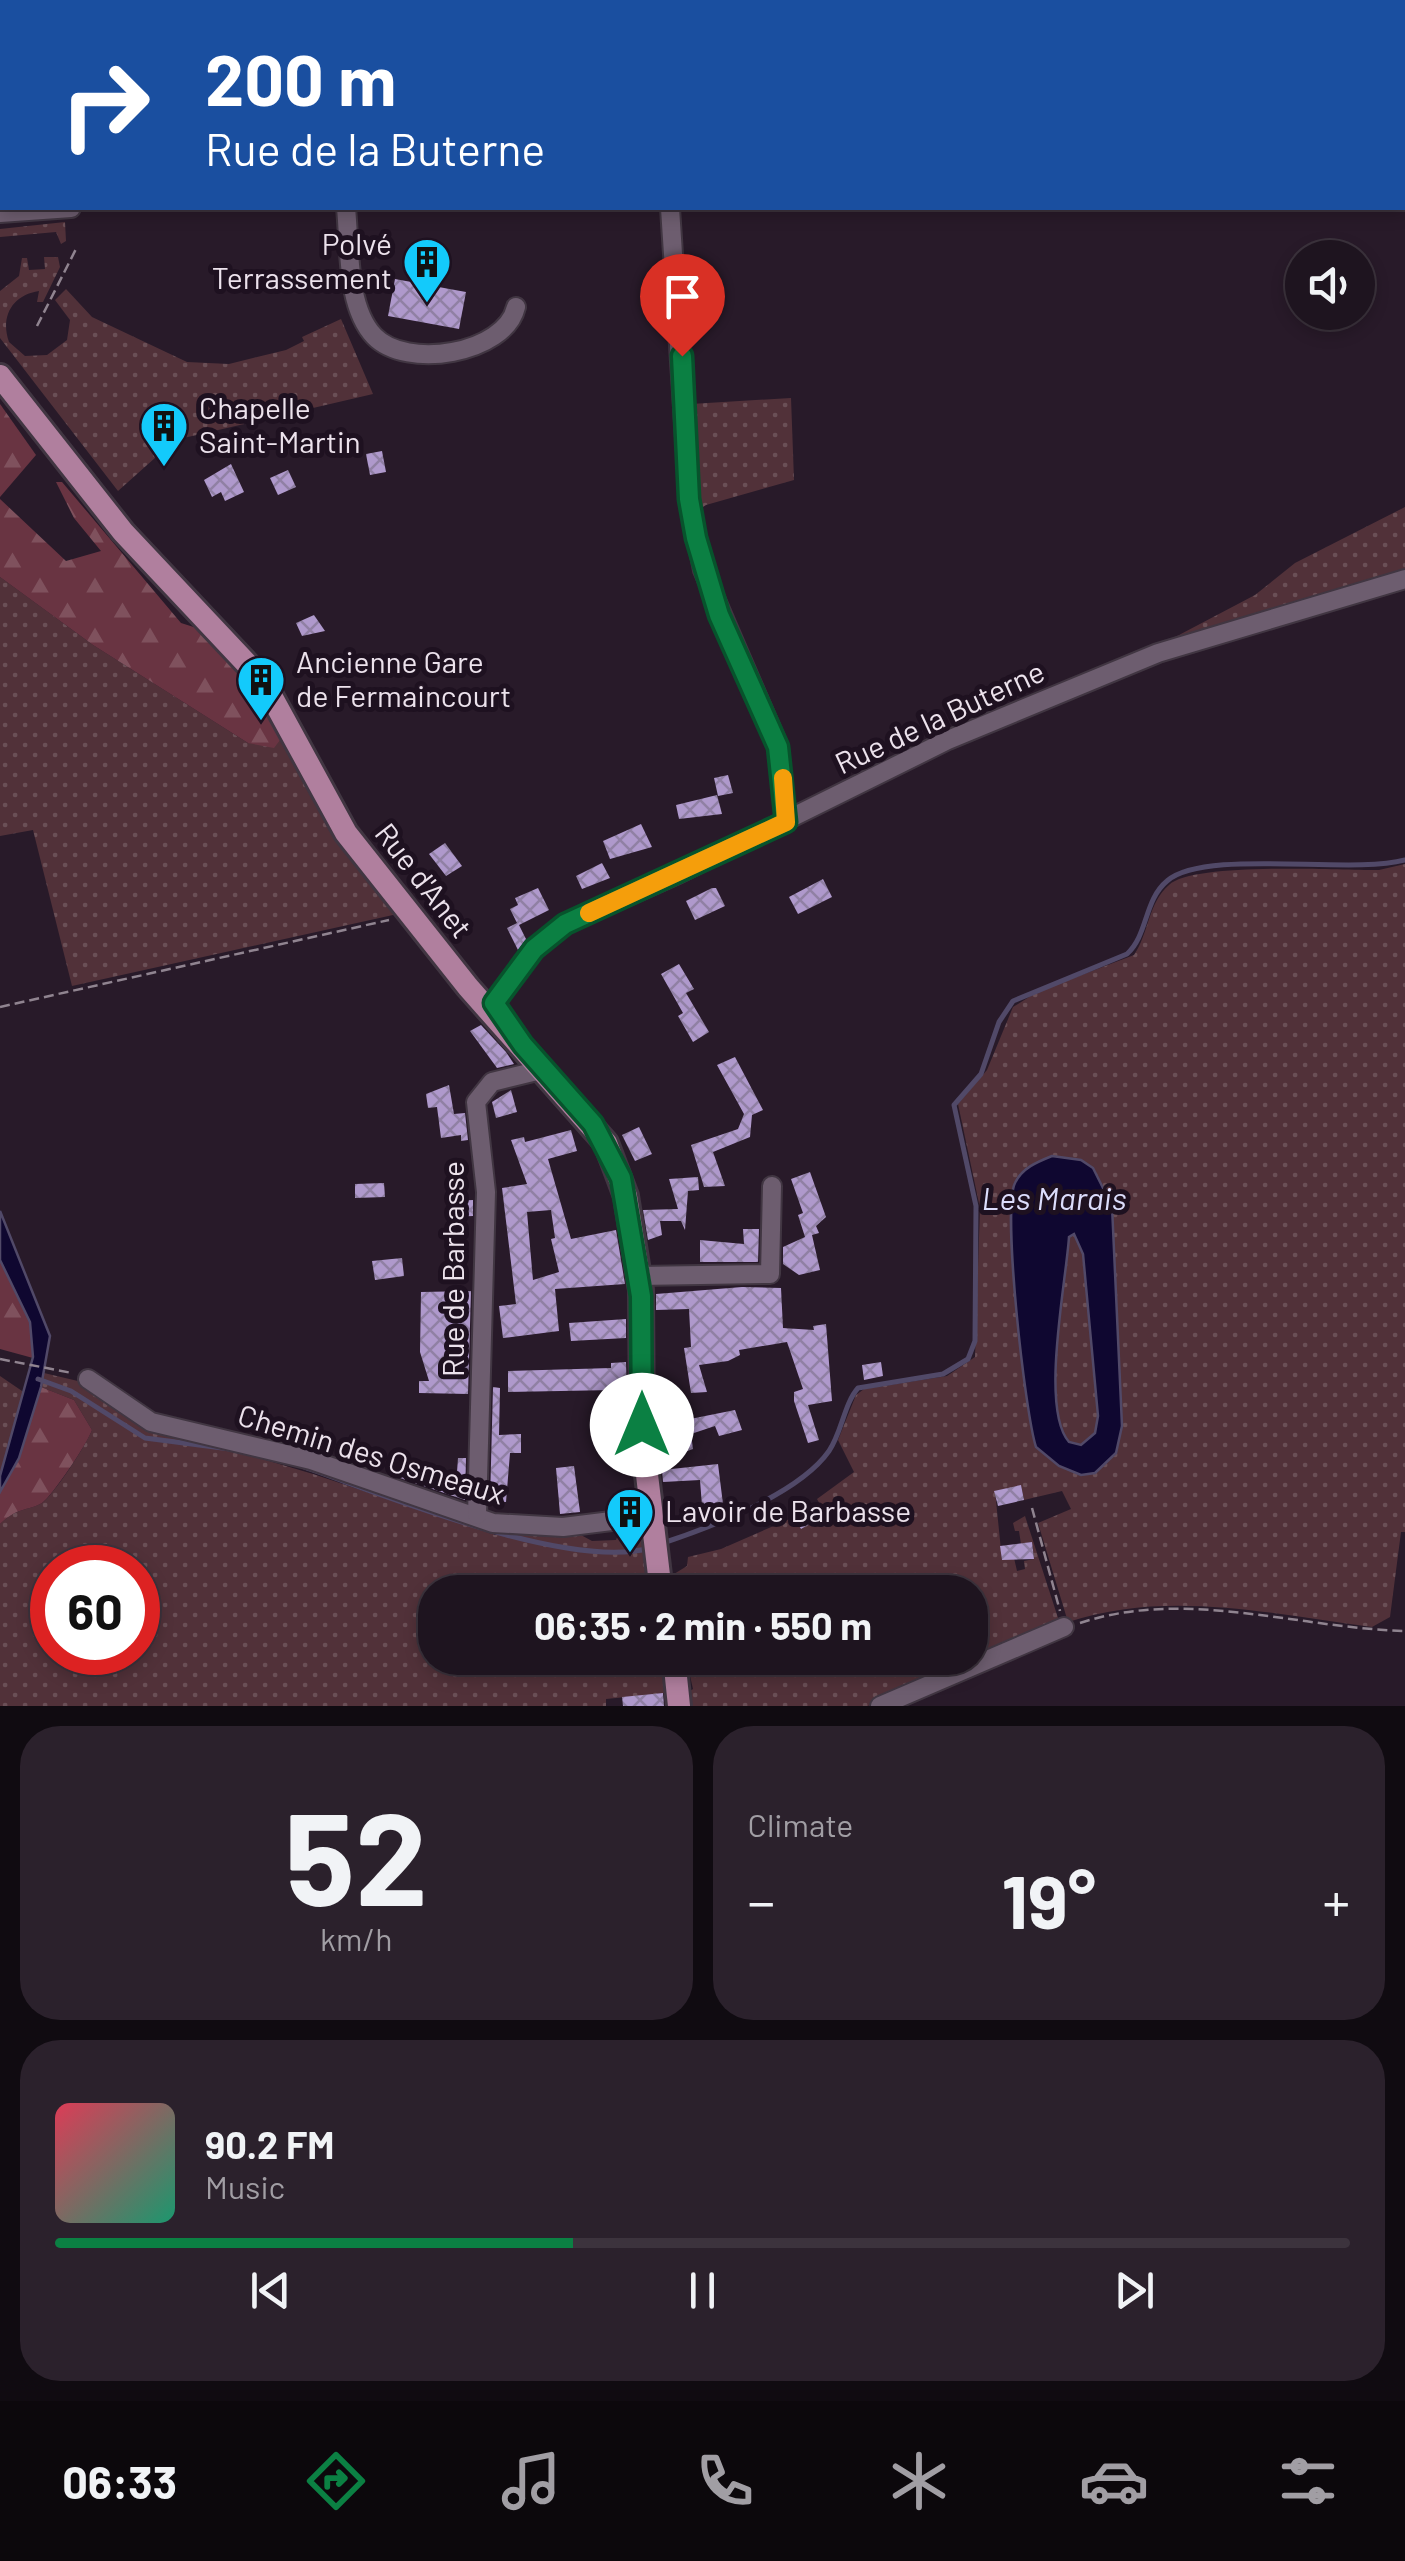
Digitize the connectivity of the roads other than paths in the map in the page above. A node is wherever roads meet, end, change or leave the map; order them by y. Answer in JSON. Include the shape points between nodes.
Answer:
{"nodes":[{"id":1,"x":43,"y":210,"type":"edge"},
{"id":2,"x":346,"y":210,"type":"edge"},
{"id":3,"x":670,"y":210,"type":"edge"},
{"id":4,"x":0,"y":213,"type":"edge"},
{"id":5,"x":516,"y":307,"type":"dead end"},
{"id":6,"x":0,"y":376,"type":"edge"},
{"id":7,"x":1405,"y":579,"type":"edge"},
{"id":8,"x":295,"y":741,"type":"junction"},
{"id":9,"x":786,"y":822,"type":"junction"},
{"id":10,"x":492,"y":1007,"type":"junction"},
{"id":11,"x":545,"y":1069,"type":"junction"},
{"id":12,"x":772,"y":1186,"type":"dead end"},
{"id":13,"x":638,"y":1276,"type":"junction"},
{"id":14,"x":88,"y":1379,"type":"road end"},
{"id":15,"x":476,"y":1515,"type":"junction"},
{"id":16,"x":654,"y":1523,"type":"junction"},
{"id":17,"x":661,"y":1575,"type":"edge"},
{"id":18,"x":1064,"y":1628,"type":"road end"},
{"id":19,"x":676,"y":1675,"type":"edge"},
{"id":20,"x":679,"y":1706,"type":"edge"},
{"id":21,"x":880,"y":1706,"type":"edge"}],
"edges":[{"from":1,"to":4,"type":"street"},
{"from":2,"to":5,"type":"street","via":[[358,303],[375,337],[391,348],[438,352],[468,346],[507,326]]},
{"from":3,"to":9,"type":"street","via":[[696,538],[719,615],[771,727]]},
{"from":6,"to":8,"type":"main road","name":"Rue d'Anet","via":[[123,532],[248,663]]},
{"from":7,"to":9,"type":"street","name":"Rue de la Buterne","via":[[1116,669],[948,740]]},
{"from":8,"to":10,"type":"main road","name":"Rue d'Anet"},
{"from":8,"to":10,"type":"main road","name":"Rue d'Anet","via":[[346,833]]},
{"from":9,"to":10,"type":"street","name":"Rue de la Buterne","via":[[565,924],[534,949]]},
{"from":10,"to":11,"type":"main road","name":"Rue d'Anet"},
{"from":11,"to":13,"type":"main road","name":"Rue d'Anet","via":[[611,1154],[626,1196]]},
{"from":11,"to":15,"type":"street","name":"Rue de Barbasse","via":[[492,1082],[476,1102],[486,1192]]},
{"from":12,"to":13,"type":"street","via":[[770,1274]]},
{"from":13,"to":16,"type":"main road","name":"Rue d'Anet","via":[[642,1425]]},
{"from":14,"to":15,"type":"street","name":"Chemin des Osmeaux","via":[[151,1422],[311,1460]]},
{"from":15,"to":16,"type":"street","name":"Chemin des Osmeaux","via":[[538,1528]]},
{"from":16,"to":17,"type":"main road","name":"Rue d'Anet"},
{"from":18,"to":21,"type":"street"},
{"from":19,"to":20,"type":"main road"}]}
